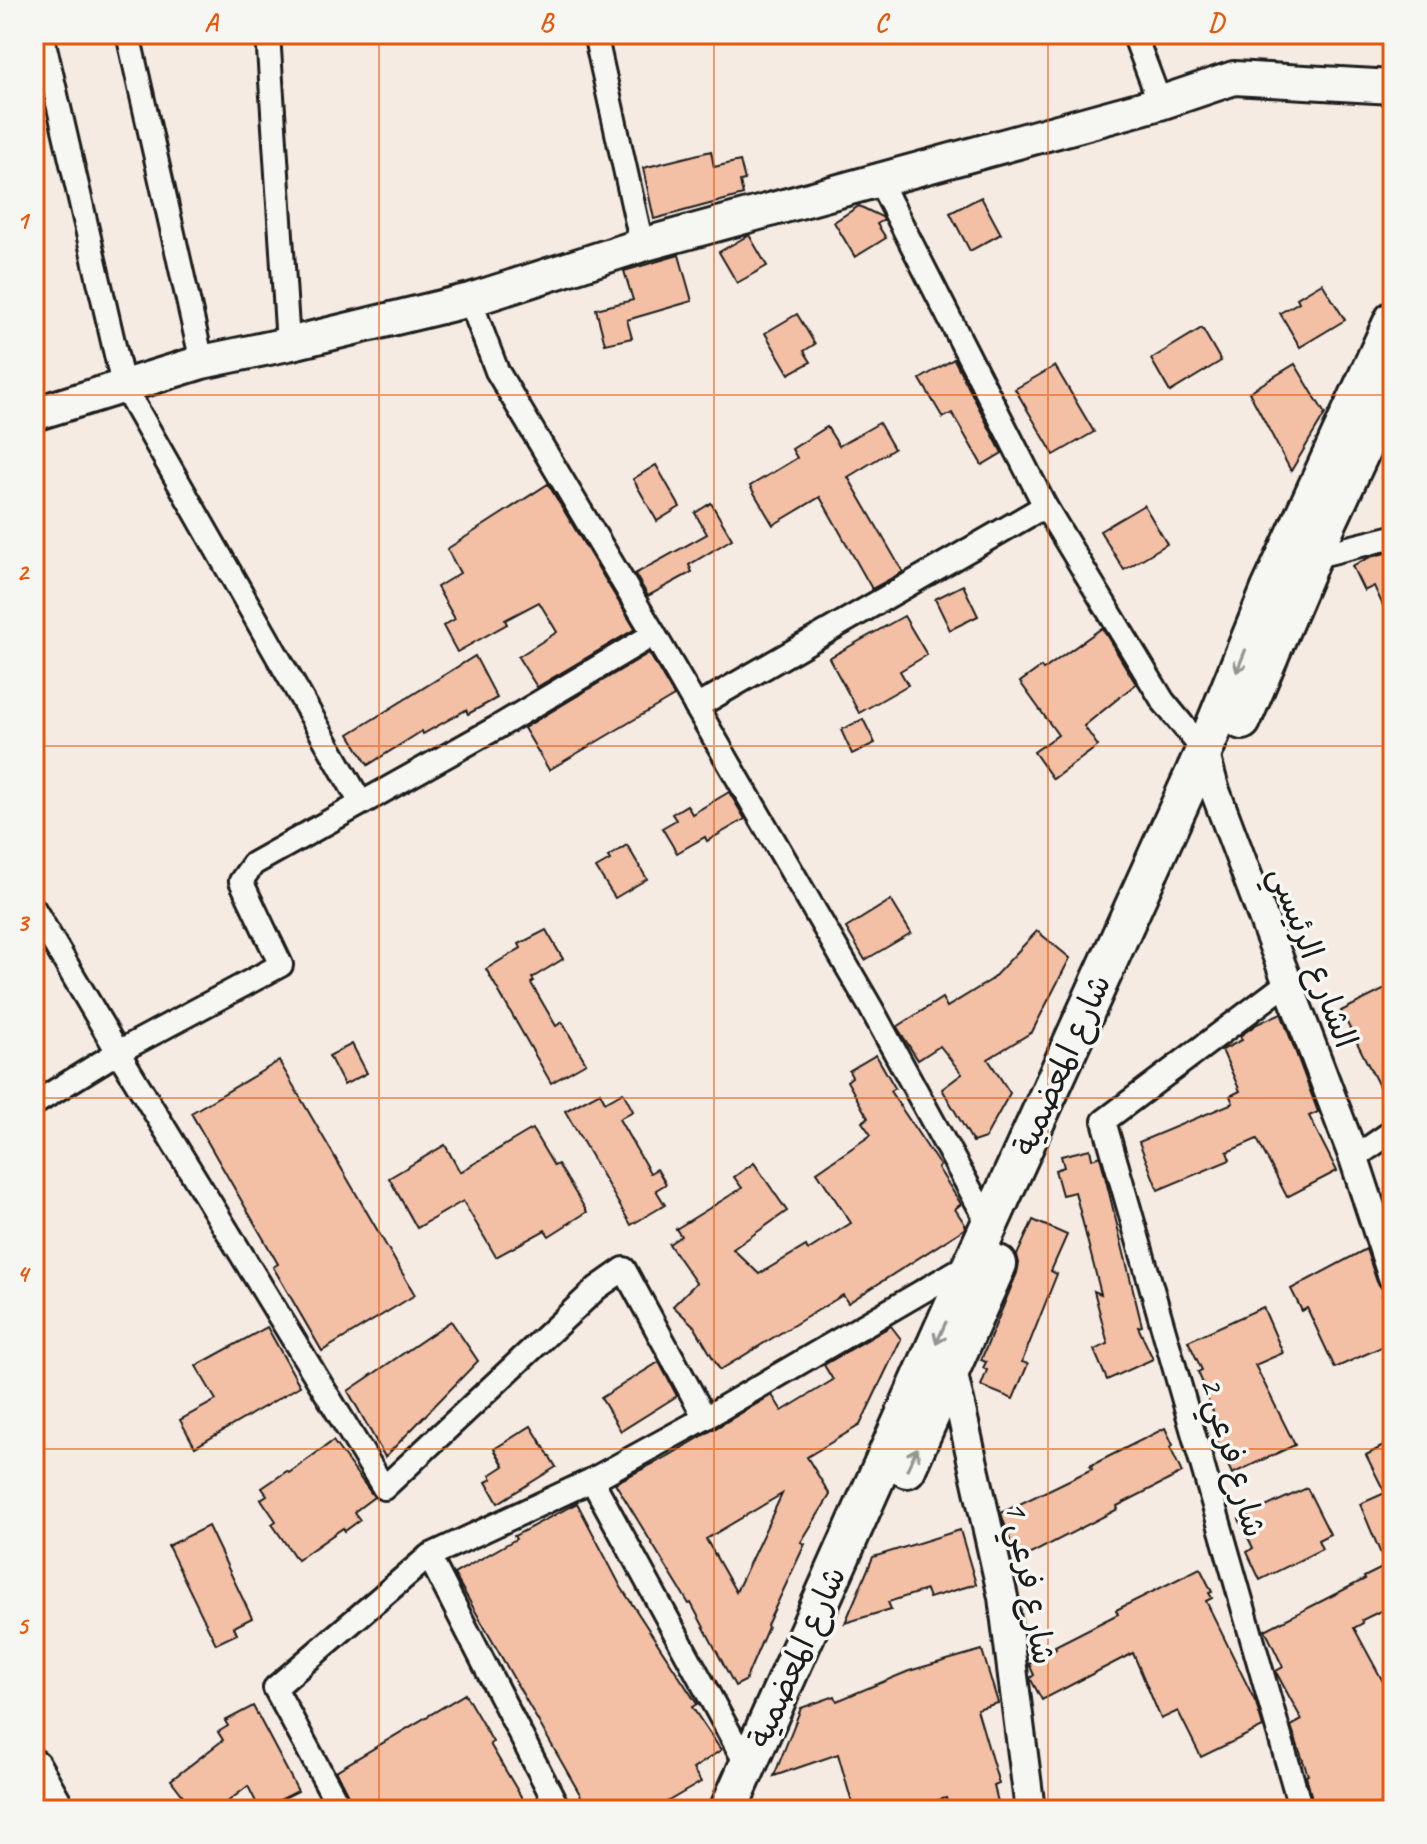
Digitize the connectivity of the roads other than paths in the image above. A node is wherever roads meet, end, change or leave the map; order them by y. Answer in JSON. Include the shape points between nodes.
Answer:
{"nodes":[{"id":1,"x":42,"y":34,"type":"edge"},
{"id":2,"x":128,"y":34,"type":"edge"},
{"id":3,"x":268,"y":34,"type":"edge"},
{"id":4,"x":595,"y":34,"type":"edge"},
{"id":5,"x":1134,"y":34,"type":"edge"},
{"id":6,"x":1393,"y":87,"type":"edge"},
{"id":7,"x":1160,"y":103,"type":"junction"},
{"id":8,"x":879,"y":180,"type":"junction"},
{"id":9,"x":642,"y":245,"type":"junction"},
{"id":10,"x":470,"y":300,"type":"junction"},
{"id":11,"x":1393,"y":320,"type":"edge"},
{"id":12,"x":288,"y":344,"type":"junction"},
{"id":13,"x":202,"y":362,"type":"junction"},
{"id":14,"x":1393,"y":383,"type":"edge"},
{"id":15,"x":123,"y":385,"type":"junction"},
{"id":16,"x":34,"y":414,"type":"edge"},
{"id":17,"x":1045,"y":506,"type":"junction"},
{"id":18,"x":1393,"y":537,"type":"edge"},
{"id":19,"x":1312,"y":557,"type":"junction"},
{"id":20,"x":1282,"y":594,"type":"junction"},
{"id":21,"x":654,"y":634,"type":"junction"},
{"id":22,"x":696,"y":707,"type":"junction"},
{"id":23,"x":1204,"y":751,"type":"junction"},
{"id":24,"x":1214,"y":788,"type":"junction"},
{"id":25,"x":361,"y":803,"type":"junction"},
{"id":26,"x":34,"y":909,"type":"edge"},
{"id":27,"x":1286,"y":984,"type":"junction"},
{"id":28,"x":118,"y":1052,"type":"junction"},
{"id":29,"x":34,"y":1104,"type":"edge"},
{"id":30,"x":1393,"y":1131,"type":"edge"},
{"id":31,"x":1354,"y":1158,"type":"junction"},
{"id":32,"x":990,"y":1226,"type":"junction"},
{"id":33,"x":972,"y":1263,"type":"junction"},
{"id":34,"x":1393,"y":1277,"type":"edge"},
{"id":35,"x":952,"y":1370,"type":"junction"},
{"id":36,"x":705,"y":1418,"type":"junction"},
{"id":37,"x":592,"y":1480,"type":"junction"},
{"id":38,"x":429,"y":1556,"type":"junction"},
{"id":39,"x":34,"y":1766,"type":"edge"},
{"id":40,"x":748,"y":1767,"type":"junction"},
{"id":41,"x":59,"y":1810,"type":"edge"},
{"id":42,"x":341,"y":1810,"type":"edge"},
{"id":43,"x":559,"y":1810,"type":"edge"},
{"id":44,"x":728,"y":1810,"type":"edge"},
{"id":45,"x":751,"y":1810,"type":"edge"},
{"id":46,"x":1030,"y":1810,"type":"edge"},
{"id":47,"x":1301,"y":1810,"type":"edge"}],
"edges":[{"from":1,"to":15,"type":"street"},
{"from":2,"to":13,"type":"street"},
{"from":3,"to":12,"type":"street"},
{"from":4,"to":9,"type":"street"},
{"from":5,"to":7,"type":"street"},
{"from":6,"to":7,"type":"main road","via":[[1234,78]]},
{"from":7,"to":8,"type":"main road"},
{"from":8,"to":9,"type":"main road"},
{"from":8,"to":17,"type":"street"},
{"from":9,"to":10,"type":"main road"},
{"from":10,"to":12,"type":"main road"},
{"from":10,"to":21,"type":"street","via":[[497,371]]},
{"from":11,"to":20,"type":"main road","name":"شارع المعضمية"},
{"from":12,"to":13,"type":"main road"},
{"from":13,"to":15,"type":"main road"},
{"from":14,"to":19,"type":"main road","name":"شارع المعضمية"},
{"from":15,"to":16,"type":"main road"},
{"from":15,"to":25,"type":"street"},
{"from":17,"to":22,"type":"street"},
{"from":17,"to":23,"type":"street","via":[[1163,701]]},
{"from":18,"to":19,"type":"street"},
{"from":19,"to":20,"type":"main road","name":"شارع المعضمية"},
{"from":20,"to":23,"type":"main road","name":"شارع المعضمية","one_way":true},
{"from":20,"to":24,"type":"main road","name":"شارع المعضمية"},
{"from":21,"to":22,"type":"street"},
{"from":21,"to":25,"type":"street"},
{"from":22,"to":32,"type":"street"},
{"from":23,"to":24,"type":"street","name":"الشارع الرئيسي"},
{"from":23,"to":32,"type":"main road","name":"شارع المعضمية"},
{"from":24,"to":27,"type":"street","name":"الشارع الرئيسي"},
{"from":24,"to":35,"type":"main road","name":"شارع المعضمية","via":[[1071,1094]]},
{"from":25,"to":28,"type":"street","via":[[253,864],[241,881],[281,965]]},
{"from":26,"to":28,"type":"street"},
{"from":27,"to":31,"type":"street","name":"الشارع الرئيسي"},
{"from":27,"to":47,"type":"street","name":"شارع فرعي 2","via":[[1104,1121]]},
{"from":28,"to":29,"type":"street"},
{"from":28,"to":36,"type":"street","via":[[384,1488],[597,1288],[624,1269]]},
{"from":30,"to":31,"type":"street"},
{"from":31,"to":34,"type":"street","name":"الشارع الرئيسي"},
{"from":32,"to":33,"type":"main road","name":"شارع المعضمية"},
{"from":33,"to":36,"type":"street"},
{"from":33,"to":40,"type":"main road","name":"شارع المعضمية","one_way":true},
{"from":45,"to":35,"type":"main road","name":"شارع المعضمية","one_way":true},
{"from":35,"to":46,"type":"street","name":"شارع فرعي 1","via":[[1003,1597]]},
{"from":36,"to":37,"type":"street"},
{"from":37,"to":38,"type":"street"},
{"from":37,"to":40,"type":"street"},
{"from":38,"to":42,"type":"street","via":[[275,1688]]},
{"from":38,"to":43,"type":"street"},
{"from":39,"to":41,"type":"main road"},
{"from":40,"to":44,"type":"main road","name":"شارع المعضمية"}]}
